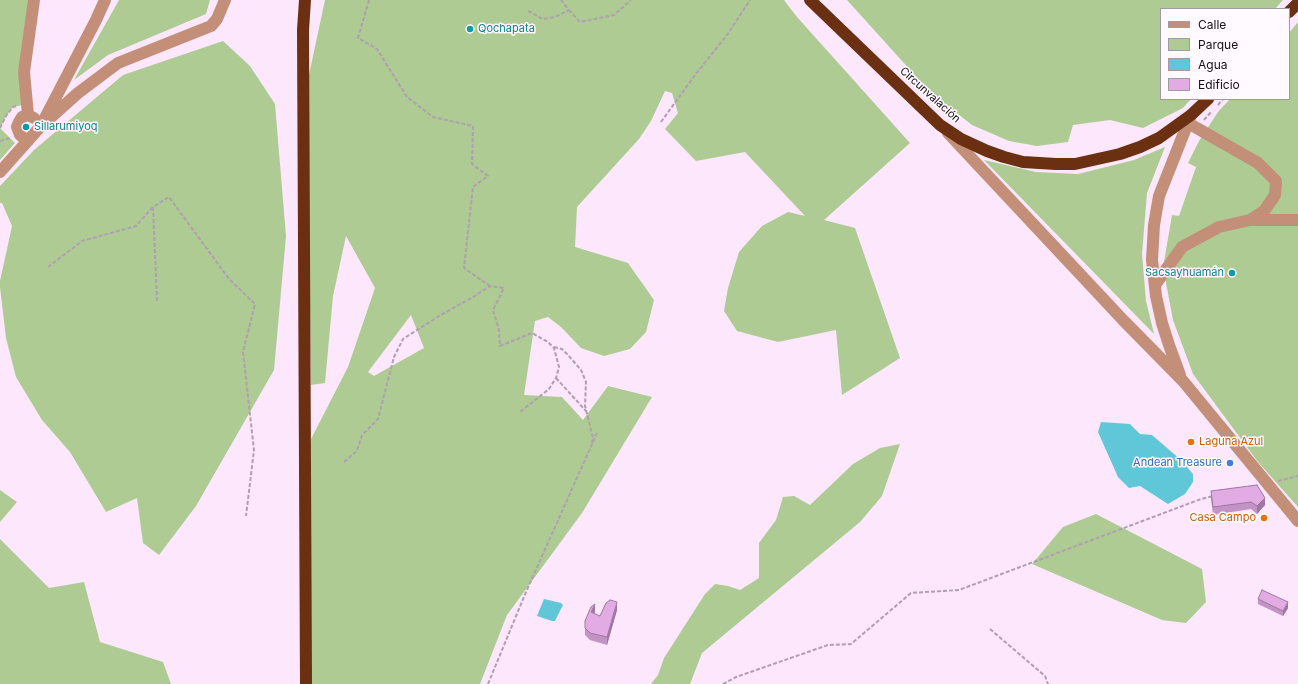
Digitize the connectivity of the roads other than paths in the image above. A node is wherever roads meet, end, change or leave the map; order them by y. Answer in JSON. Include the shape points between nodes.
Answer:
{"nodes":[{"id":1,"x":34,"y":0,"type":"edge"},
{"id":2,"x":105,"y":0,"type":"edge"},
{"id":3,"x":226,"y":0,"type":"edge"},
{"id":4,"x":305,"y":0,"type":"edge"},
{"id":5,"x":810,"y":0,"type":"edge"},
{"id":6,"x":1298,"y":2,"type":"edge"},
{"id":7,"x":1290,"y":11,"type":"edge"},
{"id":8,"x":1207,"y":100,"type":"edge"},
{"id":9,"x":28,"y":115,"type":"junction"},
{"id":10,"x":1192,"y":122,"type":"junction"},
{"id":11,"x":940,"y":125,"type":"junction"},
{"id":12,"x":40,"y":128,"type":"junction"},
{"id":13,"x":28,"y":141,"type":"junction"},
{"id":14,"x":0,"y":172,"type":"edge"},
{"id":15,"x":1250,"y":220,"type":"junction"},
{"id":16,"x":1298,"y":220,"type":"edge"},
{"id":17,"x":1154,"y":285,"type":"junction"},
{"id":18,"x":1183,"y":381,"type":"junction"},
{"id":19,"x":1298,"y":521,"type":"edge"},
{"id":20,"x":306,"y":684,"type":"edge"}],
"edges":[{"from":1,"to":9,"type":"street","via":[[24,72]]},
{"from":2,"to":12,"type":"street"},
{"from":3,"to":12,"type":"street","via":[[217,20],[211,26],[118,63]]},
{"from":4,"to":20,"type":"highway","via":[[302,30]]},
{"from":5,"to":11,"type":"highway","name":"Circunvalación"},
{"from":6,"to":7,"type":"highway"},
{"from":8,"to":10,"type":"highway","name":"Circunvalación"},
{"from":9,"to":12,"type":"street","via":[[33,117]]},
{"from":9,"to":13,"type":"street","via":[[22,118],[17,127],[20,135]]},
{"from":10,"to":11,"type":"highway","name":"Circunvalación","via":[[1140,147],[1075,164],[1023,162],[1004,157],[961,139]]},
{"from":10,"to":15,"type":"street","via":[[1258,163],[1276,181],[1275,195],[1264,211]]},
{"from":10,"to":17,"type":"street","via":[[1160,196],[1154,225]]},
{"from":11,"to":18,"type":"street"},
{"from":12,"to":13,"type":"street"},
{"from":13,"to":14,"type":"street"},
{"from":15,"to":16,"type":"street"},
{"from":15,"to":17,"type":"street","via":[[1219,227],[1182,246]]},
{"from":17,"to":18,"type":"street","via":[[1162,323]]},
{"from":18,"to":19,"type":"street"}]}
